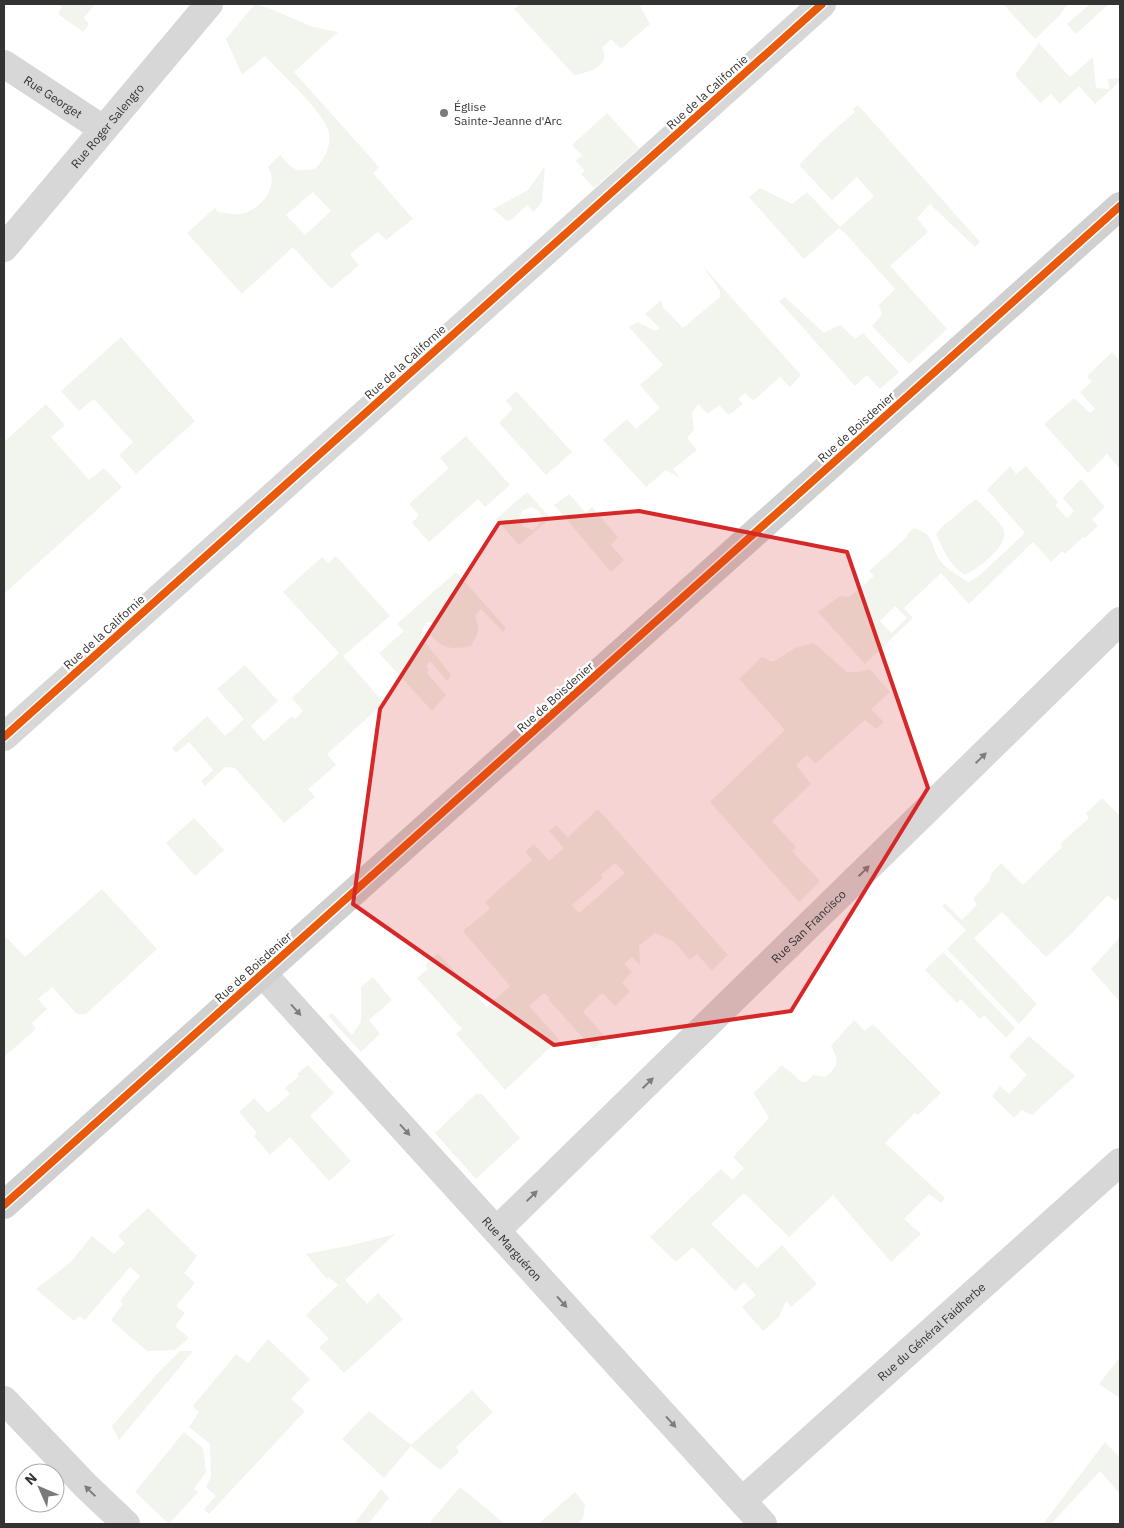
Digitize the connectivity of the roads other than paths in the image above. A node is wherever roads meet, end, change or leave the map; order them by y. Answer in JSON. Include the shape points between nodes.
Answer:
{"nodes":[{"id":1,"x":209,"y":4,"type":"edge"},
{"id":2,"x":822,"y":4,"type":"edge"},
{"id":3,"x":4,"y":64,"type":"edge"},
{"id":4,"x":103,"y":129,"type":"junction"},
{"id":5,"x":1120,"y":206,"type":"edge"},
{"id":6,"x":4,"y":248,"type":"edge"},
{"id":7,"x":1120,"y":621,"type":"edge"},
{"id":8,"x":4,"y":737,"type":"edge"},
{"id":9,"x":263,"y":974,"type":"junction"},
{"id":10,"x":1120,"y":1162,"type":"edge"},
{"id":11,"x":4,"y":1205,"type":"edge"},
{"id":12,"x":497,"y":1230,"type":"junction"},
{"id":13,"x":4,"y":1400,"type":"edge"},
{"id":14,"x":742,"y":1501,"type":"junction"},
{"id":15,"x":126,"y":1524,"type":"edge"},
{"id":16,"x":763,"y":1524,"type":"edge"}],
"edges":[{"from":1,"to":4,"type":"street","name":"Rue Roger Salengro"},
{"from":2,"to":8,"type":"street","name":"Rue de la Californie"},
{"from":3,"to":4,"type":"street","name":"Rue Georget"},
{"from":4,"to":6,"type":"street","name":"Rue Roger Salengro"},
{"from":5,"to":9,"type":"street","name":"Rue de Boisdenier"},
{"from":12,"to":7,"type":"street","name":"Rue San Francisco","one_way":true},
{"from":9,"to":11,"type":"street","name":"Rue de Boisdenier"},
{"from":9,"to":12,"type":"street","name":"Rue Marguéron","one_way":true},
{"from":10,"to":14,"type":"street","name":"Rue du Général Faidherbe"},
{"from":12,"to":14,"type":"street","name":"Rue Marguéron","one_way":true},
{"from":15,"to":13,"type":"street","one_way":true},
{"from":14,"to":16,"type":"street","name":"Rue Marguéron"}]}
